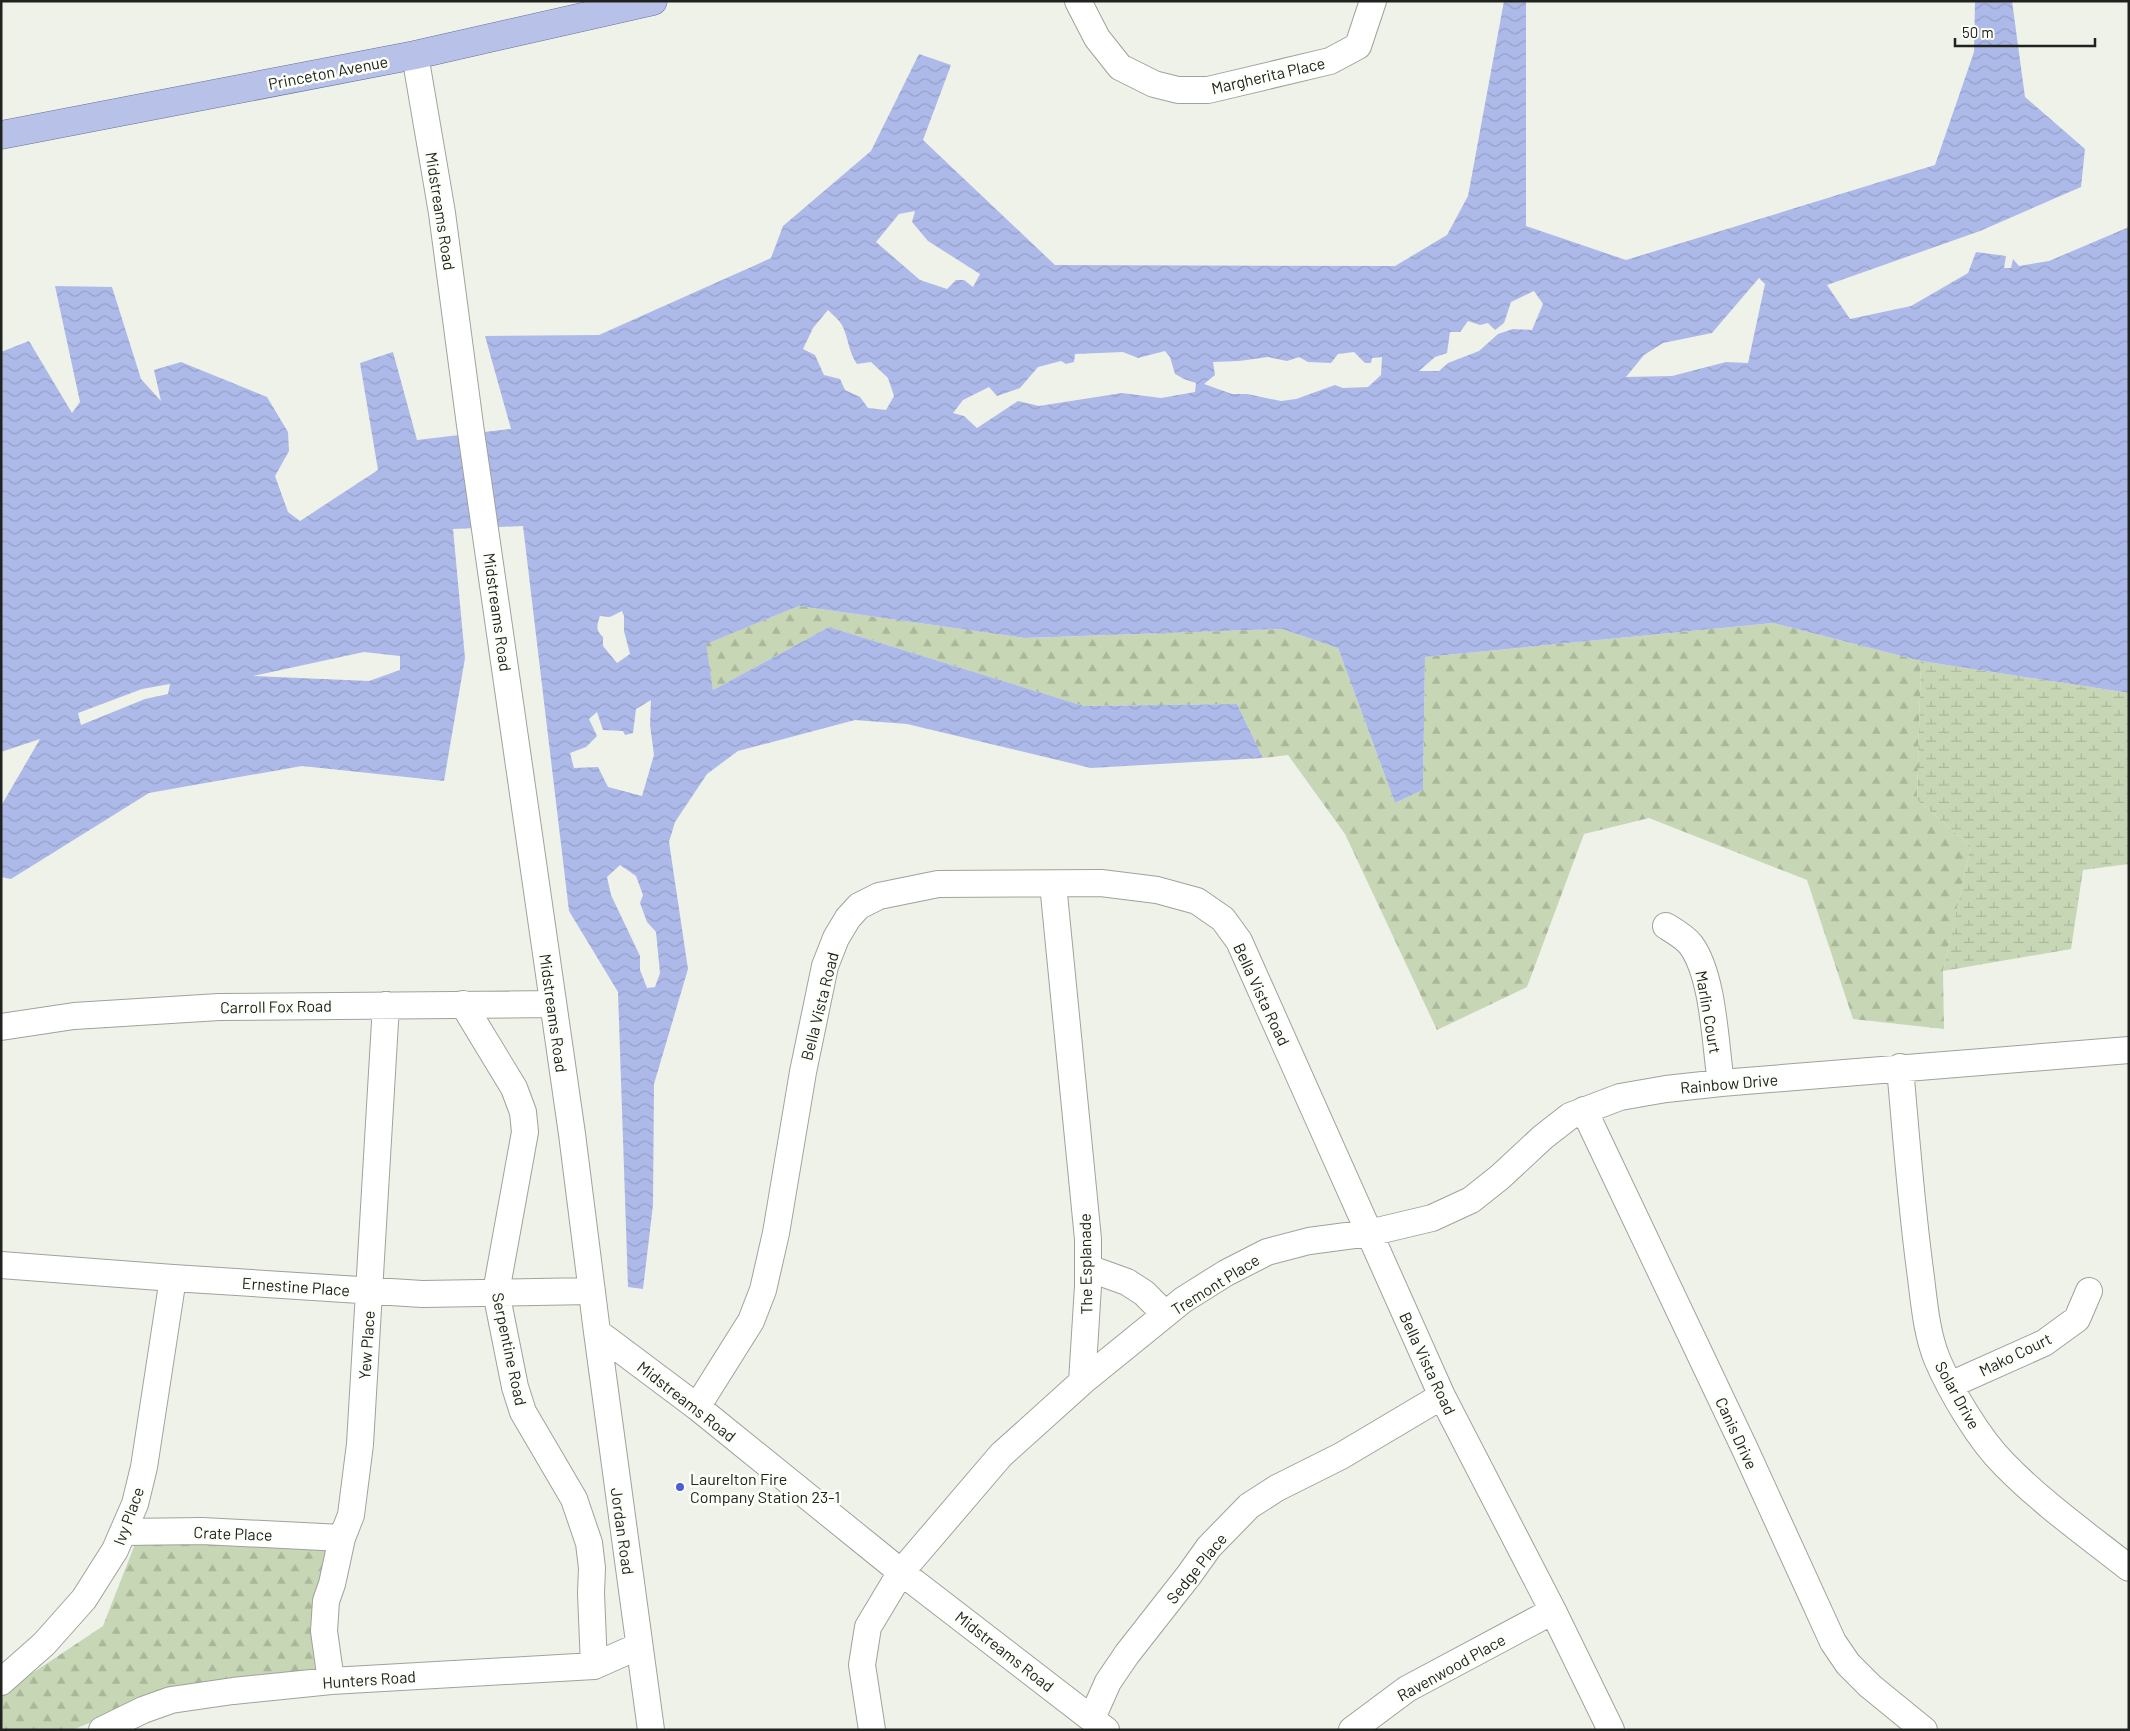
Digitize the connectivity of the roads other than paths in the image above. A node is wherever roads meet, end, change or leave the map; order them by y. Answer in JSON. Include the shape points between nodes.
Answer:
{"nodes":[{"id":1,"x":653,"y":1,"type":"edge"},
{"id":2,"x":1078,"y":1,"type":"edge"},
{"id":3,"x":1373,"y":1,"type":"edge"},
{"id":4,"x":415,"y":54,"type":"junction"},
{"id":5,"x":1,"y":135,"type":"edge"},
{"id":6,"x":1053,"y":884,"type":"junction"},
{"id":7,"x":1666,"y":926,"type":"dead end"},
{"id":8,"x":462,"y":1004,"type":"junction"},
{"id":9,"x":553,"y":1004,"type":"junction"},
{"id":10,"x":386,"y":1005,"type":"junction"},
{"id":11,"x":1,"y":1027,"type":"edge"},
{"id":12,"x":2129,"y":1050,"type":"edge"},
{"id":13,"x":1900,"y":1067,"type":"junction"},
{"id":14,"x":1720,"y":1083,"type":"junction"},
{"id":15,"x":1584,"y":1110,"type":"junction"},
{"id":16,"x":1369,"y":1233,"type":"junction"},
{"id":17,"x":1,"y":1265,"type":"edge"},
{"id":18,"x":1088,"y":1268,"type":"junction"},
{"id":19,"x":173,"y":1278,"type":"junction"},
{"id":20,"x":370,"y":1291,"type":"junction"},
{"id":21,"x":592,"y":1291,"type":"junction"},
{"id":22,"x":2090,"y":1291,"type":"dead end"},
{"id":23,"x":496,"y":1292,"type":"junction"},
{"id":24,"x":1166,"y":1314,"type":"junction"},
{"id":25,"x":597,"y":1332,"type":"junction"},
{"id":26,"x":1082,"y":1382,"type":"junction"},
{"id":27,"x":1950,"y":1385,"type":"junction"},
{"id":28,"x":1442,"y":1396,"type":"junction"},
{"id":29,"x":697,"y":1407,"type":"junction"},
{"id":30,"x":123,"y":1532,"type":"junction"},
{"id":31,"x":342,"y":1538,"type":"junction"},
{"id":32,"x":2129,"y":1568,"type":"edge"},
{"id":33,"x":901,"y":1572,"type":"junction"},
{"id":34,"x":1553,"y":1611,"type":"junction"},
{"id":35,"x":639,"y":1646,"type":"junction"},
{"id":36,"x":594,"y":1666,"type":"junction"},
{"id":37,"x":331,"y":1681,"type":"junction"},
{"id":38,"x":1,"y":1682,"type":"edge"},
{"id":39,"x":1099,"y":1724,"type":"edge"},
{"id":40,"x":102,"y":1730,"type":"edge"},
{"id":41,"x":651,"y":1730,"type":"edge"},
{"id":42,"x":872,"y":1730,"type":"edge"},
{"id":43,"x":1352,"y":1730,"type":"edge"},
{"id":44,"x":1611,"y":1730,"type":"edge"},
{"id":45,"x":1924,"y":1730,"type":"edge"}],
"edges":[{"from":1,"to":4,"type":"main road","name":"Princeton Avenue"},
{"from":2,"to":3,"type":"street","name":"Margherita Place","via":[[1096,38],[1120,67],[1162,86],[1178,90],[1208,90],[1330,61],[1358,46]]},
{"from":4,"to":5,"type":"main road","name":"Princeton Avenue"},
{"from":4,"to":9,"type":"street","name":"Midstreams Road","via":[[442,213]]},
{"from":6,"to":16,"type":"street","name":"Bella Vista Road","via":[[1101,883],[1157,890],[1197,901],[1223,919],[1239,941]]},
{"from":6,"to":18,"type":"street","name":"The Esplanade","via":[[1088,1238]]},
{"from":6,"to":29,"type":"street","name":"Bella Vista Road","via":[[938,884],[879,896],[859,906],[848,918],[825,966],[763,1290],[751,1321]]},
{"from":7,"to":14,"type":"street","name":"Marlin Court","via":[[1690,943],[1701,965],[1708,991]]},
{"from":8,"to":9,"type":"street","name":"Carroll Fox Road"},
{"from":8,"to":10,"type":"street","name":"Carroll Fox Road"},
{"from":8,"to":23,"type":"street","name":"Serpentine Road","via":[[514,1088],[525,1132]]},
{"from":9,"to":21,"type":"street","name":"Midstreams Road"},
{"from":10,"to":11,"type":"street","name":"Carroll Fox Road","via":[[210,1007],[74,1016]]},
{"from":10,"to":20,"type":"street","name":"Yew Place"},
{"from":12,"to":13,"type":"street","name":"Rainbow Drive"},
{"from":13,"to":14,"type":"street","name":"Rainbow Drive"},
{"from":13,"to":27,"type":"street","name":"Solar Drive","via":[[1927,1321],[1937,1358]]},
{"from":14,"to":15,"type":"street","name":"Rainbow Drive","via":[[1620,1097]]},
{"from":15,"to":16,"type":"street","name":"Rainbow Drive","via":[[1570,1116],[1543,1137],[1471,1200],[1432,1218]]},
{"from":15,"to":45,"type":"street","name":"Canis Drive","via":[[1833,1642],[1848,1664],[1870,1686]]},
{"from":16,"to":24,"type":"street","name":"Tremont Place","via":[[1309,1241],[1268,1252],[1226,1272]]},
{"from":16,"to":28,"type":"street","name":"Bella Vista Road"},
{"from":17,"to":19,"type":"street","name":"Ernestine Place"},
{"from":18,"to":24,"type":"street","via":[[1127,1282]]},
{"from":18,"to":26,"type":"street","name":"The Esplanade"},
{"from":19,"to":20,"type":"street","name":"Ernestine Place"},
{"from":19,"to":30,"type":"street","name":"Ivy Place","via":[[144,1467],[135,1504]]},
{"from":20,"to":23,"type":"street","name":"Ernestine Place","via":[[422,1294]]},
{"from":20,"to":31,"type":"street","name":"Yew Place","via":[[360,1444],[351,1515]]},
{"from":21,"to":23,"type":"street","name":"Ernestine Place"},
{"from":21,"to":25,"type":"street","name":"Midstreams Road"},
{"from":22,"to":27,"type":"street","name":"Mako Court","via":[[2077,1320],[2044,1343]]},
{"from":23,"to":36,"type":"street","name":"Serpentine Road","via":[[523,1412],[574,1500],[589,1542]]},
{"from":24,"to":26,"type":"street","name":"Tremont Place"},
{"from":25,"to":29,"type":"street","name":"Midstreams Road"},
{"from":25,"to":35,"type":"street","name":"Jordan Road"},
{"from":26,"to":33,"type":"street","via":[[1002,1455]]},
{"from":27,"to":32,"type":"street","name":"Solar Drive","via":[[2003,1463],[2029,1488]]},
{"from":28,"to":34,"type":"street","name":"Bella Vista Road"},
{"from":28,"to":39,"type":"street","name":"Sedge Place","via":[[1249,1506],[1209,1547],[1127,1654],[1108,1682]]},
{"from":29,"to":33,"type":"street","name":"Midstreams Road"},
{"from":30,"to":31,"type":"street","name":"Crate Place","via":[[202,1531]]},
{"from":30,"to":38,"type":"street","name":"Ivy Place","via":[[84,1599],[44,1644]]},
{"from":31,"to":37,"type":"street","name":"Yew Place","via":[[324,1619]]},
{"from":33,"to":39,"type":"street","name":"Midstreams Road"},
{"from":33,"to":42,"type":"street","via":[[868,1627],[862,1665]]},
{"from":34,"to":43,"type":"street","name":"Ravenwood Place","via":[[1407,1690]]},
{"from":34,"to":44,"type":"street","name":"Bella Vista Road"},
{"from":35,"to":36,"type":"street","name":"Hunters Road"},
{"from":35,"to":41,"type":"street","name":"Jordan Road"},
{"from":36,"to":37,"type":"street","name":"Hunters Road"},
{"from":37,"to":40,"type":"street","name":"Hunters Road","via":[[171,1700]]}]}
